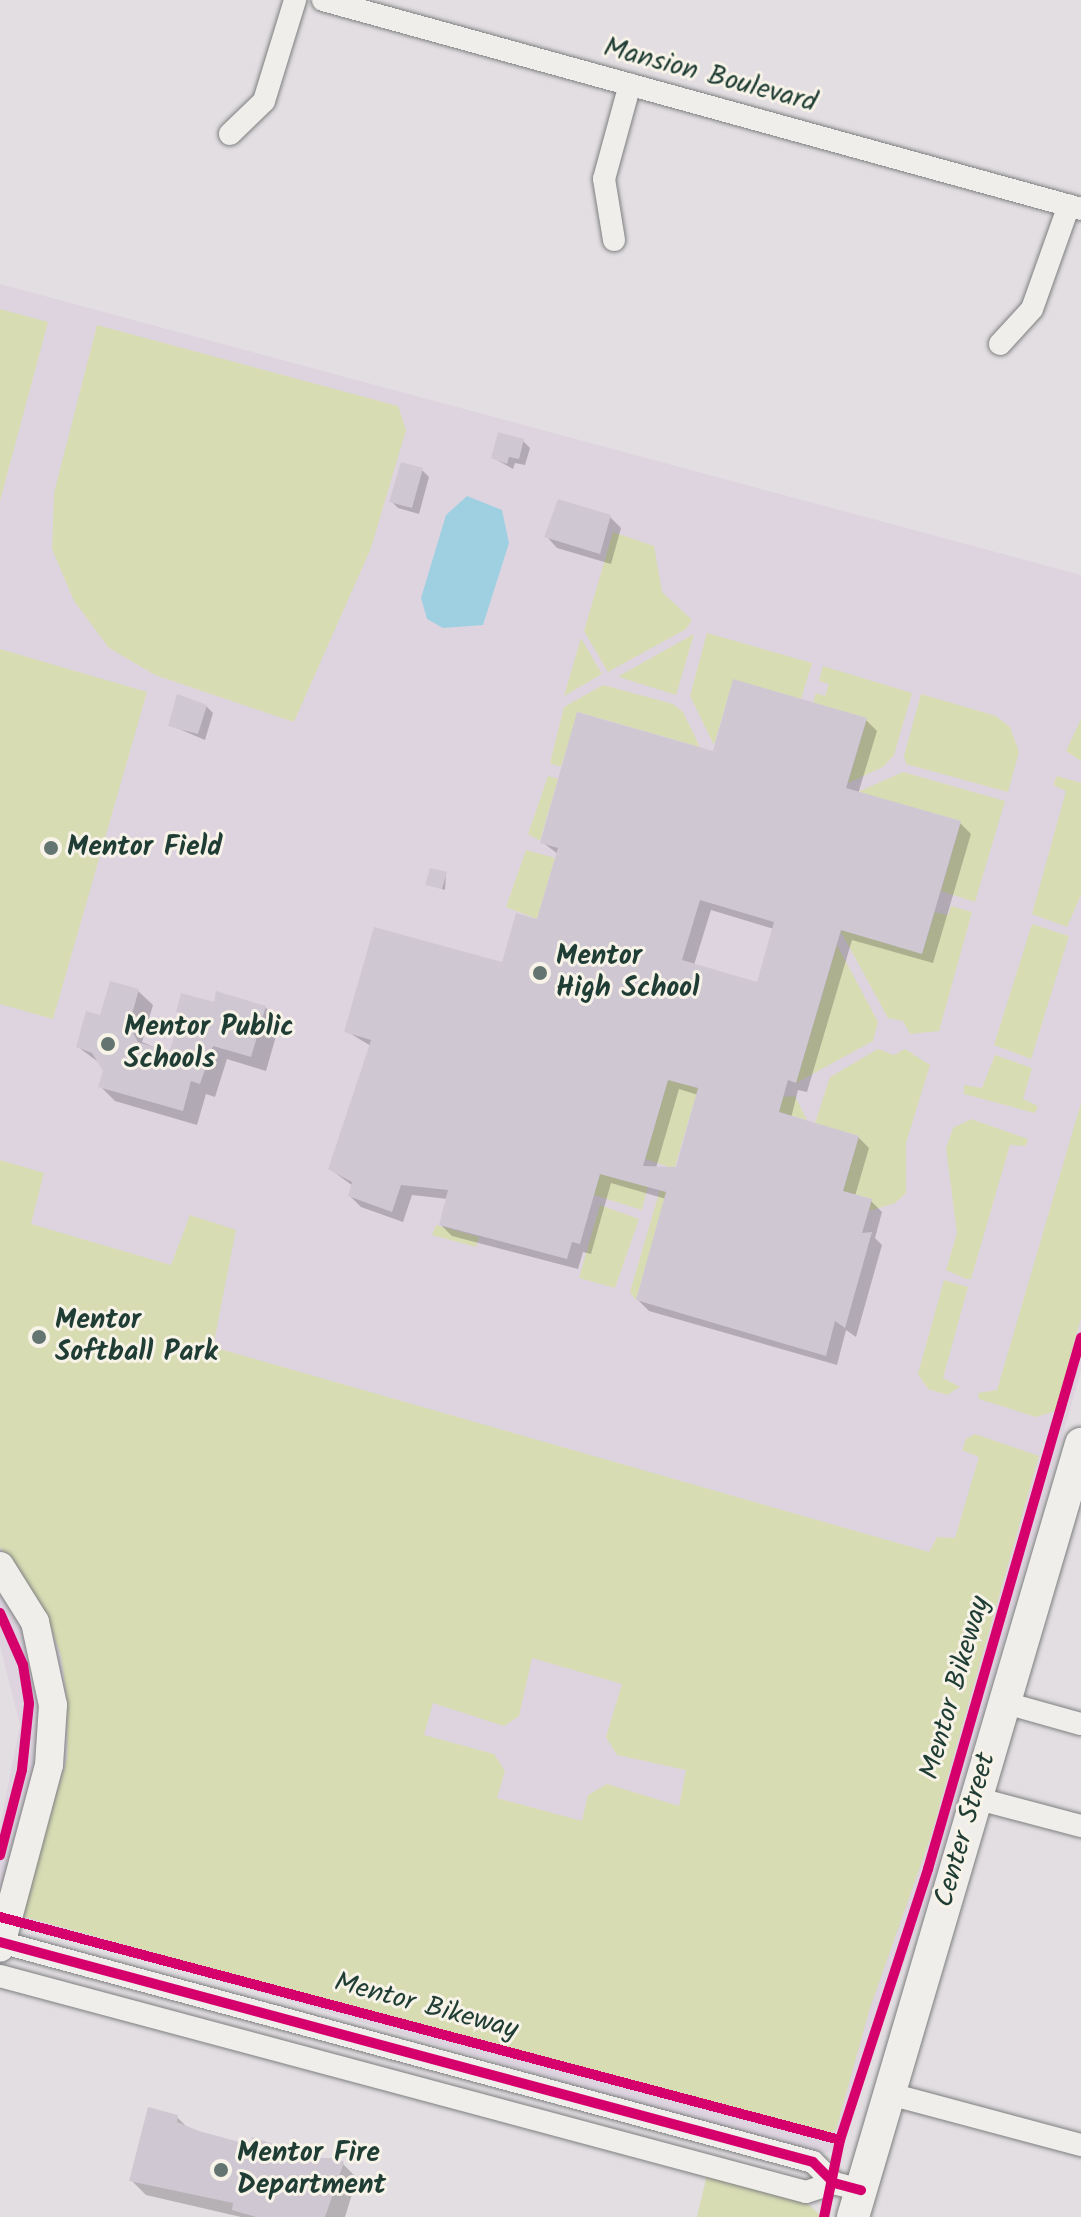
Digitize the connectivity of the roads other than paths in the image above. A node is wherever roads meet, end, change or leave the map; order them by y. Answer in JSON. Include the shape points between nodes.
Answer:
{"nodes":[{"id":1,"x":295,"y":0,"type":"edge"},
{"id":2,"x":323,"y":0,"type":"edge"},
{"id":3,"x":630,"y":84,"type":"junction"},
{"id":4,"x":230,"y":134,"type":"dead end"},
{"id":5,"x":1075,"y":207,"type":"edge"},
{"id":6,"x":614,"y":240,"type":"dead end"},
{"id":7,"x":1000,"y":344,"type":"dead end"},
{"id":8,"x":1081,"y":1444,"type":"edge"},
{"id":9,"x":0,"y":1566,"type":"edge"},
{"id":10,"x":1002,"y":1702,"type":"junction"},
{"id":11,"x":1081,"y":1724,"type":"edge"},
{"id":12,"x":975,"y":1798,"type":"junction"},
{"id":13,"x":1081,"y":1826,"type":"edge"},
{"id":14,"x":1,"y":1944,"type":"edge"},
{"id":15,"x":0,"y":1976,"type":"edge"},
{"id":16,"x":890,"y":2094,"type":"junction"},
{"id":17,"x":1081,"y":2145,"type":"edge"},
{"id":18,"x":849,"y":2197,"type":"edge"}],
"edges":[{"from":1,"to":4,"type":"street","via":[[264,101]]},
{"from":2,"to":3,"type":"street","name":"Mansion Boulevard"},
{"from":3,"to":5,"type":"street","name":"Mansion Boulevard"},
{"from":3,"to":6,"type":"street","via":[[604,179]]},
{"from":5,"to":7,"type":"street","via":[[1032,309]]},
{"from":8,"to":10,"type":"main road","name":"Center Street"},
{"from":9,"to":14,"type":"street","via":[[35,1622],[53,1705],[49,1765]]},
{"from":10,"to":11,"type":"street"},
{"from":10,"to":12,"type":"main road","name":"Center Street"},
{"from":12,"to":13,"type":"street"},
{"from":12,"to":16,"type":"main road","name":"Center Street"},
{"from":14,"to":18,"type":"street","via":[[813,2162]]},
{"from":15,"to":18,"type":"street","via":[[806,2192]]},
{"from":16,"to":17,"type":"street"},
{"from":16,"to":18,"type":"main road","name":"Center Street"}]}
